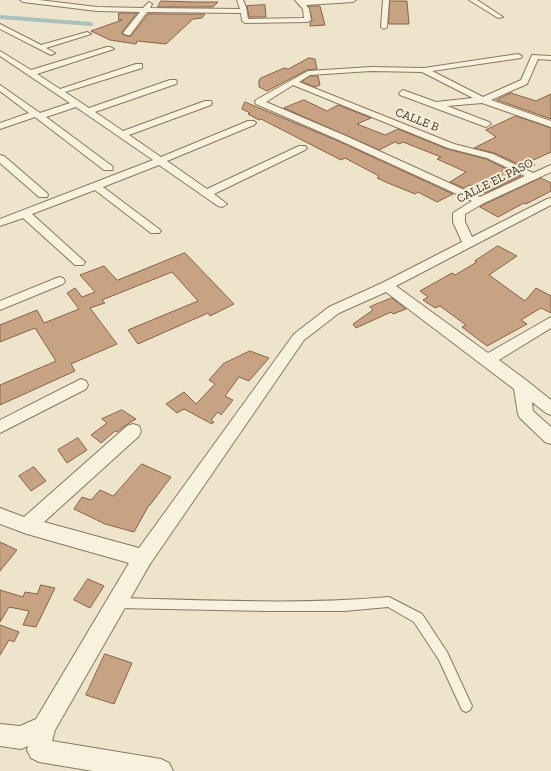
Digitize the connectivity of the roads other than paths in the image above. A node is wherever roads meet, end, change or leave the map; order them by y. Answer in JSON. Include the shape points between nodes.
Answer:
{"nodes":[{"id":1,"x":23,"y":0,"type":"edge"},
{"id":2,"x":152,"y":0,"type":"edge"},
{"id":3,"x":240,"y":0,"type":"edge"},
{"id":4,"x":353,"y":0,"type":"edge"},
{"id":5,"x":386,"y":0,"type":"edge"},
{"id":6,"x":472,"y":0,"type":"edge"},
{"id":7,"x":299,"y":2,"type":"edge"},
{"id":8,"x":146,"y":9,"type":"junction"},
{"id":9,"x":242,"y":11,"type":"junction"},
{"id":10,"x":500,"y":17,"type":"dead end"},
{"id":11,"x":0,"y":26,"type":"edge"},
{"id":12,"x":384,"y":27,"type":"dead end"},
{"id":13,"x":127,"y":33,"type":"dead end"},
{"id":14,"x":87,"y":34,"type":"dead end"},
{"id":15,"x":40,"y":47,"type":"junction"},
{"id":16,"x":110,"y":49,"type":"dead end"},
{"id":17,"x":0,"y":53,"type":"edge"},
{"id":18,"x":51,"y":53,"type":"dead end"},
{"id":19,"x":518,"y":56,"type":"dead end"},
{"id":20,"x":551,"y":58,"type":"edge"},
{"id":21,"x":139,"y":66,"type":"dead end"},
{"id":22,"x":424,"y":70,"type":"junction"},
{"id":23,"x":30,"y":73,"type":"junction"},
{"id":24,"x":173,"y":82,"type":"dead end"},
{"id":25,"x":292,"y":82,"type":"junction"},
{"id":26,"x":0,"y":87,"type":"edge"},
{"id":27,"x":58,"y":92,"type":"junction"},
{"id":28,"x":403,"y":92,"type":"dead end"},
{"id":29,"x":483,"y":100,"type":"junction"},
{"id":30,"x":73,"y":102,"type":"junction"},
{"id":31,"x":208,"y":103,"type":"dead end"},
{"id":32,"x":434,"y":105,"type":"junction"},
{"id":33,"x":88,"y":111,"type":"junction"},
{"id":34,"x":36,"y":114,"type":"junction"},
{"id":35,"x":251,"y":123,"type":"dead end"},
{"id":36,"x":486,"y":124,"type":"dead end"},
{"id":37,"x":551,"y":124,"type":"edge"},
{"id":38,"x":0,"y":126,"type":"edge"},
{"id":39,"x":122,"y":135,"type":"junction"},
{"id":40,"x":302,"y":148,"type":"dead end"},
{"id":41,"x":0,"y":158,"type":"edge"},
{"id":42,"x":160,"y":162,"type":"junction"},
{"id":43,"x":108,"y":168,"type":"dead end"},
{"id":44,"x":551,"y":168,"type":"edge"},
{"id":45,"x":534,"y":177,"type":"junction"},
{"id":46,"x":96,"y":186,"type":"junction"},
{"id":47,"x":207,"y":193,"type":"junction"},
{"id":48,"x":43,"y":195,"type":"dead end"},
{"id":49,"x":480,"y":201,"type":"junction"},
{"id":50,"x":551,"y":201,"type":"edge"},
{"id":51,"x":222,"y":204,"type":"dead end"},
{"id":52,"x":24,"y":213,"type":"junction"},
{"id":53,"x":0,"y":223,"type":"edge"},
{"id":54,"x":155,"y":231,"type":"dead end"},
{"id":55,"x":469,"y":244,"type":"junction"},
{"id":56,"x":79,"y":262,"type":"dead end"},
{"id":57,"x":59,"y":281,"type":"dead end"},
{"id":58,"x":387,"y":286,"type":"junction"},
{"id":59,"x":0,"y":306,"type":"edge"},
{"id":60,"x":551,"y":322,"type":"edge"},
{"id":61,"x":488,"y":360,"type":"junction"},
{"id":62,"x":521,"y":384,"type":"junction"},
{"id":63,"x":81,"y":385,"type":"dead end"},
{"id":64,"x":551,"y":409,"type":"edge"},
{"id":65,"x":0,"y":427,"type":"edge"},
{"id":66,"x":133,"y":431,"type":"dead end"},
{"id":67,"x":551,"y":437,"type":"edge"},
{"id":68,"x":0,"y":516,"type":"edge"},
{"id":69,"x":26,"y":526,"type":"junction"},
{"id":70,"x":143,"y":558,"type":"junction"},
{"id":71,"x":117,"y":603,"type":"junction"},
{"id":72,"x":466,"y":706,"type":"dead end"},
{"id":73,"x":44,"y":727,"type":"junction"},
{"id":74,"x":0,"y":735,"type":"edge"},
{"id":75,"x":161,"y":771,"type":"edge"}],
"edges":[{"from":1,"to":8,"type":"street","via":[[74,7]]},
{"from":2,"to":8,"type":"street"},
{"from":3,"to":9,"type":"street"},
{"from":4,"to":7,"type":"street"},
{"from":5,"to":12,"type":"street"},
{"from":6,"to":10,"type":"street"},
{"from":7,"to":9,"type":"street","via":[[306,9],[308,20],[246,21]]},
{"from":8,"to":9,"type":"street"},
{"from":8,"to":13,"type":"street"},
{"from":11,"to":15,"type":"street"},
{"from":14,"to":15,"type":"street"},
{"from":15,"to":18,"type":"street"},
{"from":16,"to":23,"type":"street"},
{"from":17,"to":23,"type":"street"},
{"from":19,"to":22,"type":"street"},
{"from":20,"to":29,"type":"street","via":[[535,57],[524,82]]},
{"from":21,"to":27,"type":"street"},
{"from":22,"to":25,"type":"street","via":[[371,69],[308,73]]},
{"from":22,"to":29,"type":"street"},
{"from":23,"to":27,"type":"street"},
{"from":24,"to":33,"type":"street"},
{"from":25,"to":45,"type":"street","name":"CALLE B","via":[[451,146],[490,156]]},
{"from":25,"to":49,"type":"street","via":[[259,102]]},
{"from":26,"to":34,"type":"street"},
{"from":27,"to":30,"type":"street"},
{"from":28,"to":32,"type":"street"},
{"from":29,"to":32,"type":"street"},
{"from":29,"to":37,"type":"street"},
{"from":30,"to":33,"type":"street"},
{"from":30,"to":34,"type":"street"},
{"from":31,"to":39,"type":"street"},
{"from":32,"to":36,"type":"street"},
{"from":33,"to":39,"type":"street"},
{"from":34,"to":38,"type":"street"},
{"from":34,"to":43,"type":"street"},
{"from":35,"to":42,"type":"street"},
{"from":39,"to":42,"type":"street"},
{"from":40,"to":47,"type":"street"},
{"from":41,"to":48,"type":"street"},
{"from":42,"to":46,"type":"street"},
{"from":42,"to":47,"type":"street"},
{"from":44,"to":45,"type":"street","name":"CALLE EL PASO"},
{"from":45,"to":49,"type":"street","name":"CALLE EL PASO"},
{"from":46,"to":52,"type":"street"},
{"from":46,"to":54,"type":"street"},
{"from":47,"to":51,"type":"street"},
{"from":49,"to":55,"type":"street","name":"CALLE EL PASO","via":[[459,213],[459,222]]},
{"from":50,"to":55,"type":"street"},
{"from":52,"to":53,"type":"street"},
{"from":52,"to":56,"type":"street"},
{"from":55,"to":58,"type":"street"},
{"from":57,"to":59,"type":"street"},
{"from":58,"to":61,"type":"street"},
{"from":58,"to":70,"type":"street","via":[[334,310],[299,337]]},
{"from":60,"to":61,"type":"street"},
{"from":61,"to":62,"type":"street"},
{"from":62,"to":64,"type":"street"},
{"from":62,"to":67,"type":"street","via":[[526,414]]},
{"from":63,"to":65,"type":"street"},
{"from":66,"to":69,"type":"street"},
{"from":68,"to":69,"type":"street"},
{"from":69,"to":70,"type":"street"},
{"from":70,"to":71,"type":"street"},
{"from":71,"to":72,"type":"lane","via":[[344,606],[389,602],[418,618],[443,656]]},
{"from":71,"to":73,"type":"street"},
{"from":73,"to":74,"type":"street","via":[[21,738]]},
{"from":73,"to":75,"type":"street","via":[[39,750]]}]}
